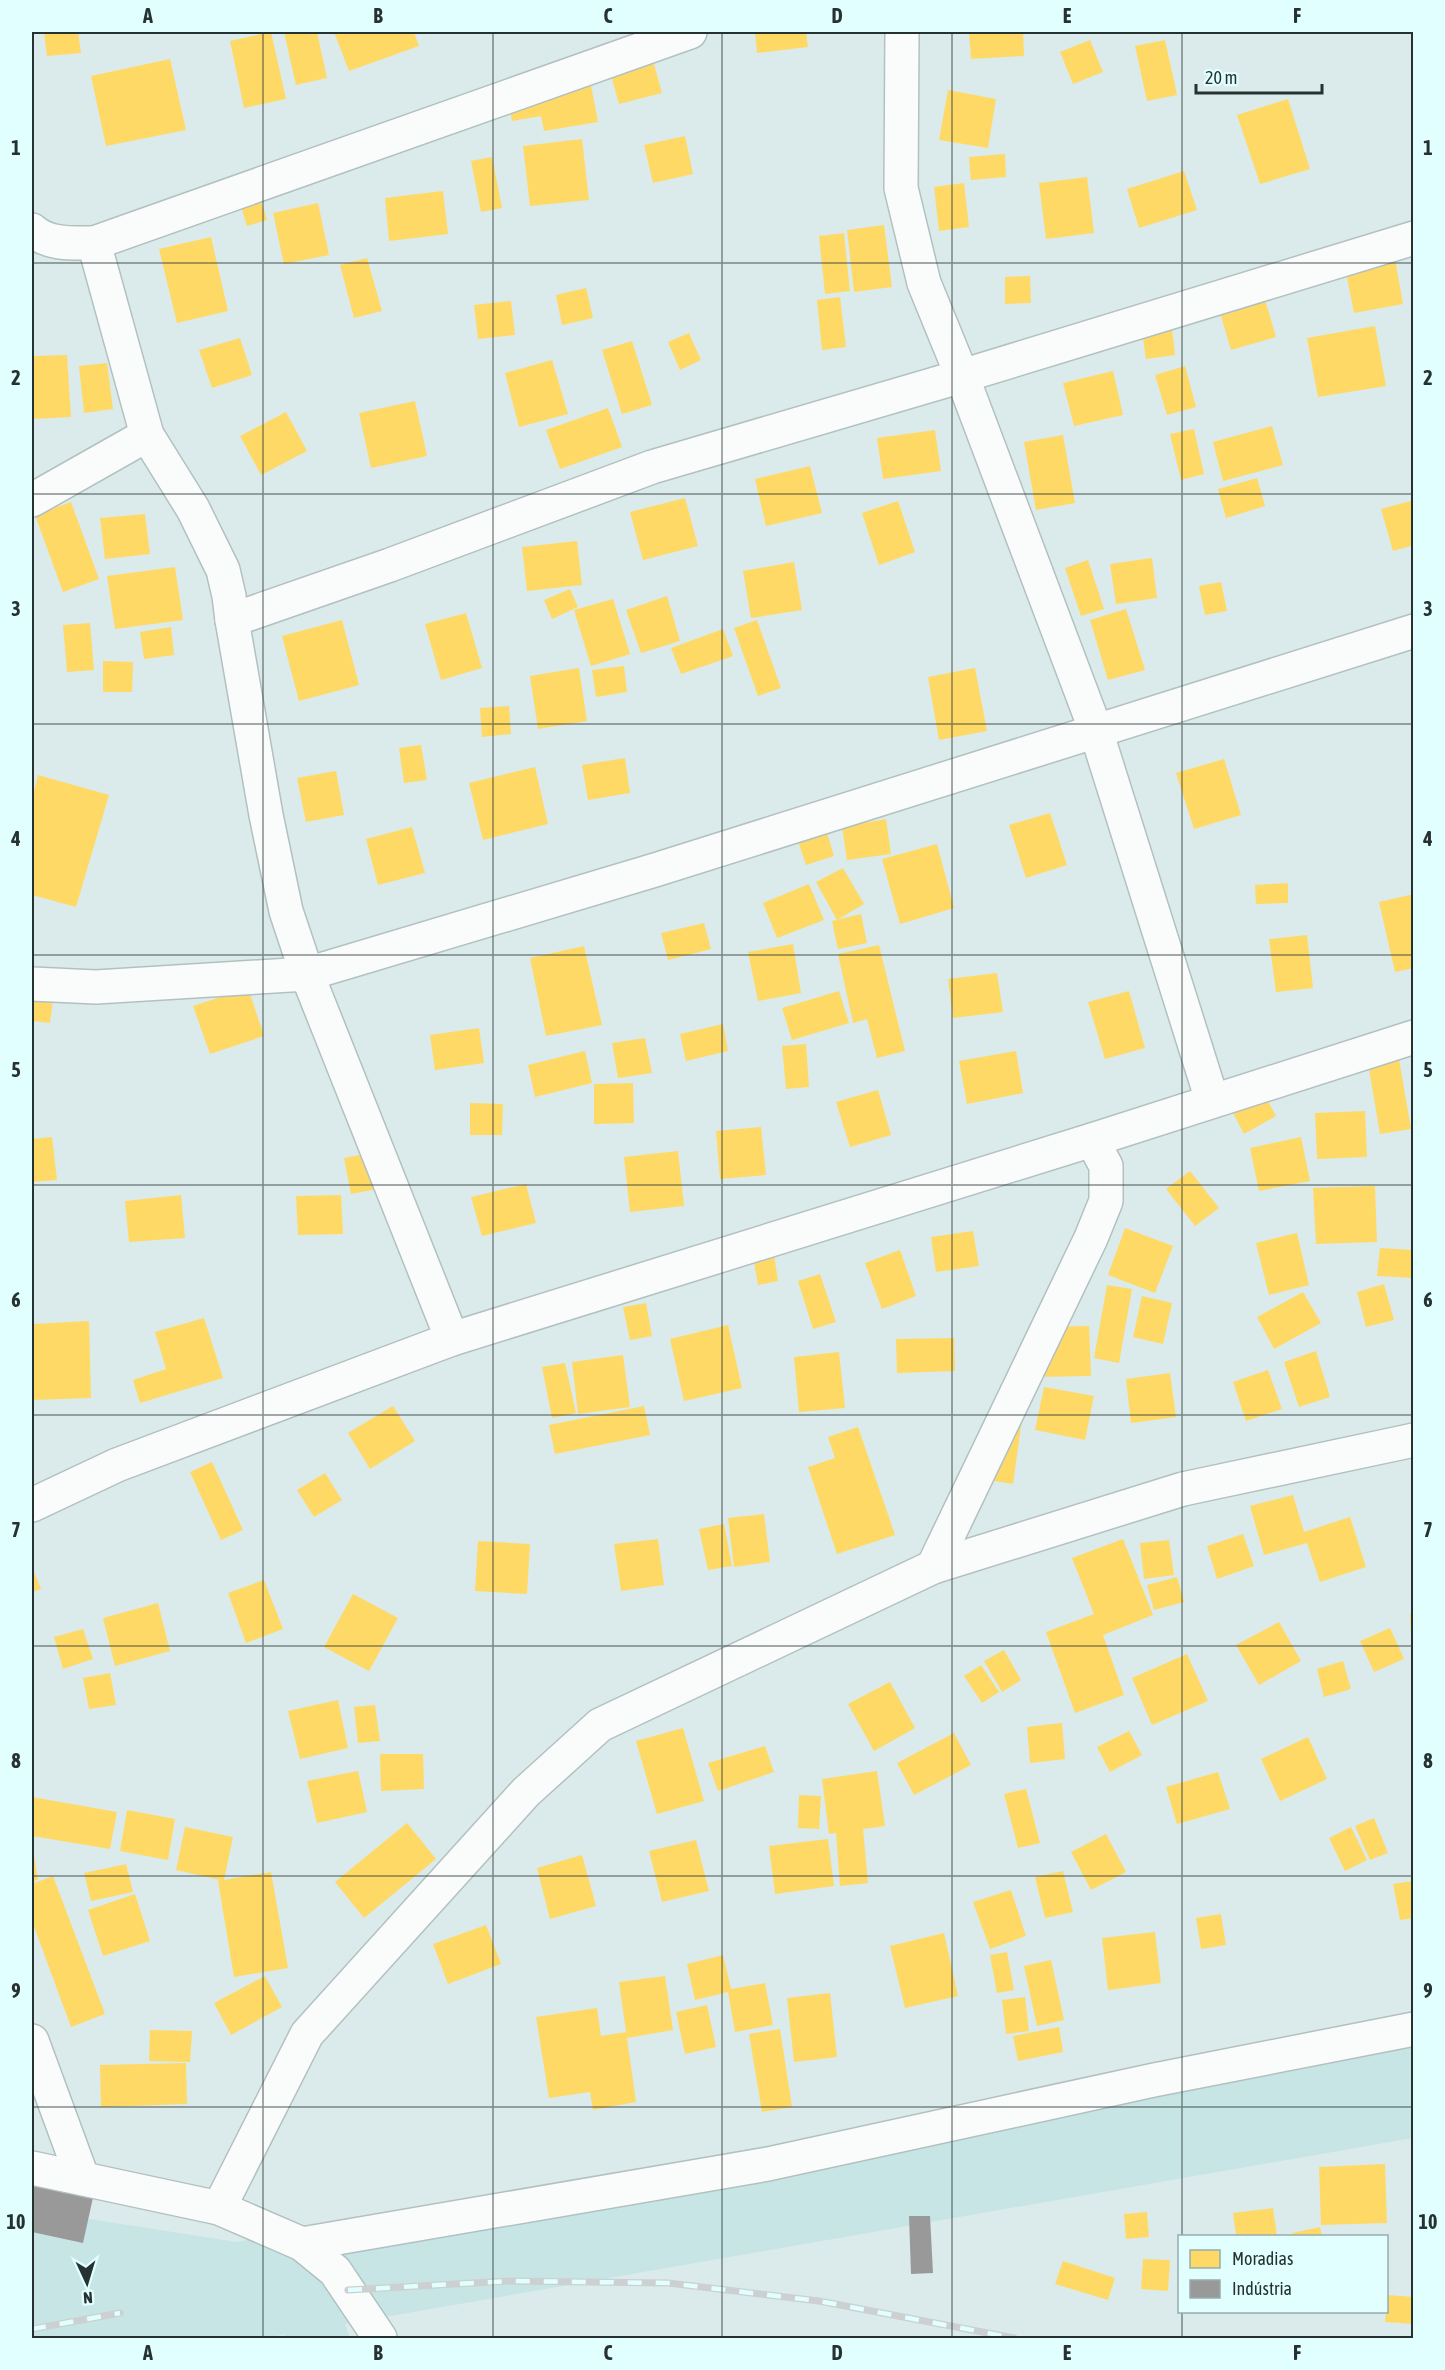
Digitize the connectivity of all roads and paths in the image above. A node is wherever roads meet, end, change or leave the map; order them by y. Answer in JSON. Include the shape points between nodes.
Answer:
{"nodes":[{"id":1,"x":690,"y":32,"type":"edge"},
{"id":2,"x":902,"y":32,"type":"edge"},
{"id":3,"x":32,"y":230,"type":"edge"},
{"id":4,"x":1413,"y":238,"type":"edge"},
{"id":5,"x":94,"y":243,"type":"junction"},
{"id":6,"x":962,"y":376,"type":"junction"},
{"id":7,"x":147,"y":435,"type":"junction"},
{"id":8,"x":32,"y":500,"type":"edge"},
{"id":9,"x":232,"y":620,"type":"junction"},
{"id":10,"x":1413,"y":632,"type":"edge"},
{"id":11,"x":1096,"y":731,"type":"junction"},
{"id":12,"x":307,"y":974,"type":"junction"},
{"id":13,"x":32,"y":984,"type":"edge"},
{"id":14,"x":1413,"y":1037,"type":"edge"},
{"id":15,"x":1212,"y":1100,"type":"junction"},
{"id":16,"x":1092,"y":1140,"type":"junction"},
{"id":17,"x":452,"y":1339,"type":"junction"},
{"id":18,"x":1413,"y":1440,"type":"edge"},
{"id":19,"x":32,"y":1505,"type":"edge"},
{"id":20,"x":933,"y":1567,"type":"junction"},
{"id":21,"x":1413,"y":2029,"type":"edge"},
{"id":22,"x":32,"y":2041,"type":"edge"},
{"id":23,"x":32,"y":2168,"type":"edge"},
{"id":24,"x":82,"y":2177,"type":"junction"},
{"id":25,"x":219,"y":2208,"type":"junction"},
{"id":26,"x":302,"y":2244,"type":"junction"},
{"id":27,"x":380,"y":2338,"type":"edge"}],
"edges":[{"from":1,"to":5,"type":"street"},
{"from":2,"to":6,"type":"street","via":[[901,188],[924,283]]},
{"from":3,"to":5,"type":"street","via":[[62,243]]},
{"from":4,"to":6,"type":"street"},
{"from":5,"to":7,"type":"street"},
{"from":6,"to":9,"type":"street","via":[[652,467]]},
{"from":6,"to":11,"type":"street"},
{"from":7,"to":8,"type":"street"},
{"from":7,"to":9,"type":"street","via":[[193,509],[223,570]]},
{"from":9,"to":12,"type":"street","via":[[286,911]]},
{"from":10,"to":11,"type":"street"},
{"from":11,"to":12,"type":"street","via":[[655,870]]},
{"from":11,"to":15,"type":"street"},
{"from":12,"to":13,"type":"street","via":[[96,987]]},
{"from":12,"to":17,"type":"street"},
{"from":14,"to":15,"type":"street"},
{"from":15,"to":16,"type":"street"},
{"from":16,"to":17,"type":"street"},
{"from":16,"to":20,"type":"street","via":[[1106,1166],[1106,1201]]},
{"from":17,"to":19,"type":"street","via":[[117,1466]]},
{"from":18,"to":20,"type":"street","via":[[1183,1489]]},
{"from":20,"to":25,"type":"street","via":[[592,1732],[526,1792],[307,2034]]},
{"from":21,"to":26,"type":"street","via":[[1154,2080],[768,2164]]},
{"from":22,"to":24,"type":"street"},
{"from":23,"to":24,"type":"street"},
{"from":24,"to":25,"type":"street"},
{"from":25,"to":26,"type":"street"},
{"from":26,"to":27,"type":"street","via":[[335,2271]]}]}
